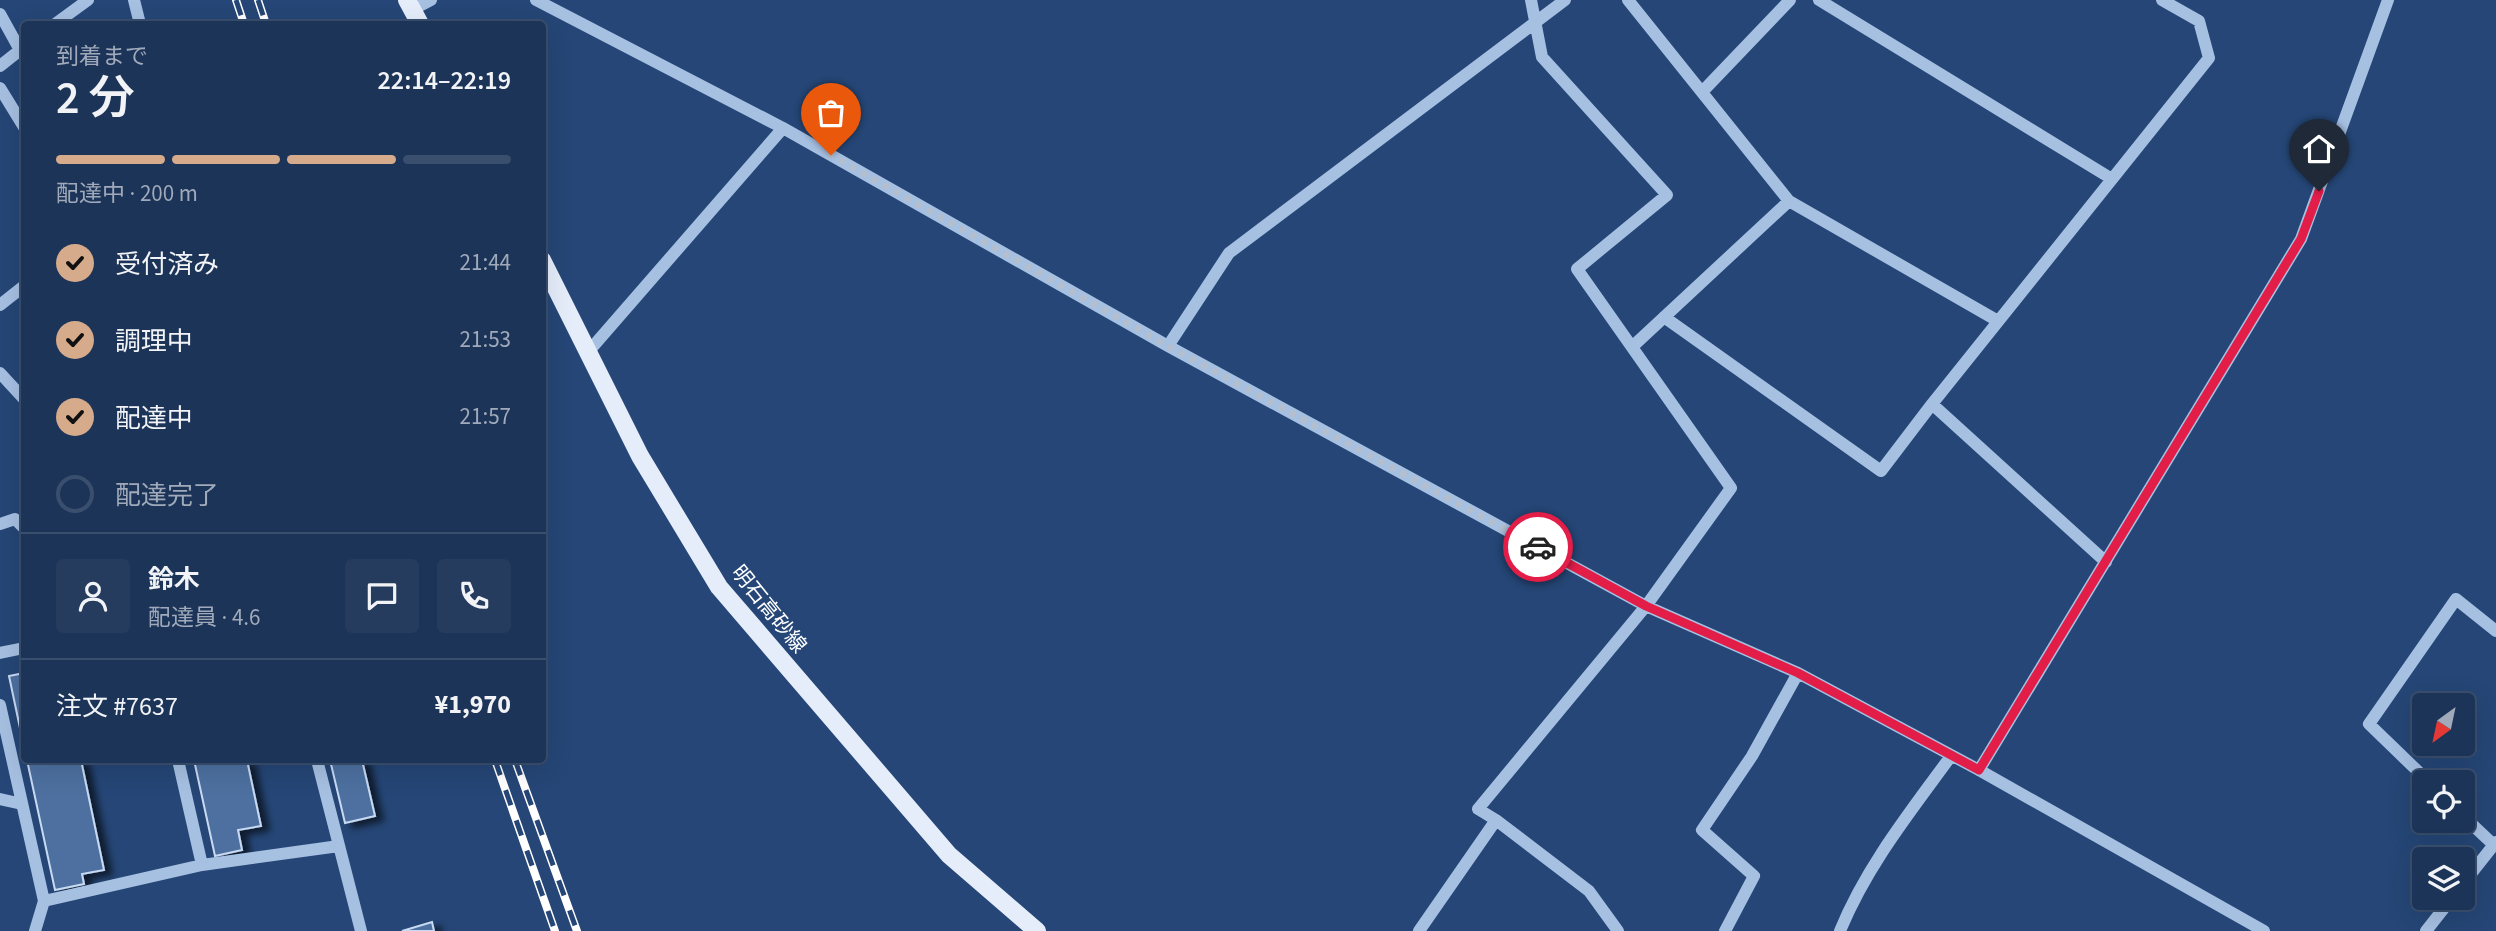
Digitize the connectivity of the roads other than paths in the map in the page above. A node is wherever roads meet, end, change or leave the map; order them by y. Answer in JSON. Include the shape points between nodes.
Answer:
{"nodes":[{"id":1,"x":89,"y":0,"type":"edge"},
{"id":2,"x":134,"y":0,"type":"edge"},
{"id":3,"x":431,"y":0,"type":"edge"},
{"id":4,"x":536,"y":0,"type":"edge"},
{"id":5,"x":1531,"y":0,"type":"edge"},
{"id":6,"x":1565,"y":0,"type":"edge"},
{"id":7,"x":1628,"y":0,"type":"edge"},
{"id":8,"x":1790,"y":0,"type":"edge"},
{"id":9,"x":1819,"y":0,"type":"edge"},
{"id":10,"x":2162,"y":0,"type":"edge"},
{"id":11,"x":2388,"y":0,"type":"edge"},
{"id":12,"x":413,"y":11,"type":"edge"},
{"id":13,"x":0,"y":14,"type":"edge"},
{"id":14,"x":59,"y":21,"type":"edge"},
{"id":15,"x":138,"y":21,"type":"edge"},
{"id":16,"x":1537,"y":22,"type":"junction"},
{"id":17,"x":21,"y":47,"type":"edge"},
{"id":18,"x":21,"y":50,"type":"edge"},
{"id":19,"x":0,"y":66,"type":"edge"},
{"id":20,"x":0,"y":88,"type":"edge"},
{"id":21,"x":1702,"y":92,"type":"junction"},
{"id":22,"x":21,"y":122,"type":"edge"},
{"id":23,"x":783,"y":128,"type":"junction"},
{"id":24,"x":2112,"y":179,"type":"junction"},
{"id":25,"x":1789,"y":201,"type":"junction"},
{"id":26,"x":546,"y":268,"type":"edge"},
{"id":27,"x":21,"y":288,"type":"edge"},
{"id":28,"x":0,"y":305,"type":"edge"},
{"id":29,"x":1664,"y":317,"type":"junction"},
{"id":30,"x":1998,"y":321,"type":"junction"},
{"id":31,"x":1168,"y":346,"type":"junction"},
{"id":32,"x":1632,"y":347,"type":"junction"},
{"id":33,"x":589,"y":351,"type":"junction"},
{"id":34,"x":0,"y":373,"type":"edge"},
{"id":35,"x":21,"y":396,"type":"edge"},
{"id":36,"x":1932,"y":404,"type":"junction"},
{"id":37,"x":0,"y":524,"type":"edge"},
{"id":38,"x":21,"y":525,"type":"edge"},
{"id":39,"x":2106,"y":562,"type":"junction"},
{"id":40,"x":1646,"y":606,"type":"junction"},
{"id":41,"x":2496,"y":631,"type":"edge"},
{"id":42,"x":21,"y":649,"type":"edge"},
{"id":43,"x":0,"y":653,"type":"edge"},
{"id":44,"x":1798,"y":673,"type":"junction"},
{"id":45,"x":0,"y":705,"type":"edge"},
{"id":46,"x":1951,"y":757,"type":"junction"},
{"id":47,"x":179,"y":763,"type":"edge"},
{"id":48,"x":318,"y":763,"type":"edge"},
{"id":49,"x":1979,"y":770,"type":"junction"},
{"id":50,"x":2417,"y":770,"type":"edge"},
{"id":51,"x":0,"y":799,"type":"edge"},
{"id":52,"x":22,"y":804,"type":"junction"},
{"id":53,"x":1496,"y":820,"type":"junction"},
{"id":54,"x":2475,"y":826,"type":"edge"},
{"id":55,"x":2495,"y":844,"type":"edge"},
{"id":56,"x":339,"y":846,"type":"junction"},
{"id":57,"x":202,"y":865,"type":"junction"},
{"id":58,"x":2475,"y":869,"type":"edge"},
{"id":59,"x":44,"y":901,"type":"junction"},
{"id":60,"x":2443,"y":910,"type":"edge"},
{"id":61,"x":36,"y":931,"type":"edge"},
{"id":62,"x":361,"y":931,"type":"edge"},
{"id":63,"x":1037,"y":931,"type":"edge"},
{"id":64,"x":1419,"y":931,"type":"edge"},
{"id":65,"x":1618,"y":931,"type":"edge"},
{"id":66,"x":1725,"y":931,"type":"edge"},
{"id":67,"x":1840,"y":931,"type":"edge"},
{"id":68,"x":2264,"y":931,"type":"edge"},
{"id":69,"x":2426,"y":931,"type":"edge"}],
"edges":[{"from":1,"to":14,"type":"street"},
{"from":2,"to":15,"type":"street"},
{"from":3,"to":12,"type":"street"},
{"from":4,"to":23,"type":"street"},
{"from":5,"to":16,"type":"street"},
{"from":6,"to":16,"type":"street"},
{"from":7,"to":21,"type":"street"},
{"from":8,"to":21,"type":"street"},
{"from":9,"to":24,"type":"street"},
{"from":10,"to":24,"type":"street","via":[[2199,21],[2209,58]]},
{"from":11,"to":39,"type":"street","via":[[2301,239]]},
{"from":13,"to":17,"type":"street"},
{"from":16,"to":31,"type":"street","via":[[1229,253]]},
{"from":16,"to":32,"type":"street","via":[[1542,57],[1667,195],[1577,269]]},
{"from":18,"to":19,"type":"street"},
{"from":20,"to":22,"type":"street"},
{"from":21,"to":25,"type":"street"},
{"from":23,"to":31,"type":"street"},
{"from":23,"to":33,"type":"street"},
{"from":24,"to":30,"type":"street"},
{"from":25,"to":29,"type":"street"},
{"from":25,"to":30,"type":"street"},
{"from":26,"to":33,"type":"main road","name":"明石高砂線"},
{"from":27,"to":28,"type":"street"},
{"from":29,"to":32,"type":"street"},
{"from":29,"to":36,"type":"street","via":[[1881,471]]},
{"from":30,"to":36,"type":"street"},
{"from":31,"to":40,"type":"street"},
{"from":32,"to":40,"type":"street","via":[[1731,488]]},
{"from":33,"to":63,"type":"main road","name":"明石高砂線","via":[[640,456],[719,587],[949,855]]},
{"from":34,"to":35,"type":"street"},
{"from":36,"to":39,"type":"street"},
{"from":37,"to":38,"type":"street","via":[[15,519]]},
{"from":39,"to":49,"type":"street"},
{"from":40,"to":44,"type":"street"},
{"from":40,"to":53,"type":"street","via":[[1478,808]]},
{"from":41,"to":50,"type":"street","via":[[2456,599],[2369,724]]},
{"from":42,"to":43,"type":"street"},
{"from":44,"to":46,"type":"street"},
{"from":44,"to":66,"type":"street","via":[[1752,756],[1702,831],[1754,876]]},
{"from":45,"to":52,"type":"street"},
{"from":46,"to":49,"type":"street"},
{"from":46,"to":67,"type":"street","via":[[1886,845]]},
{"from":47,"to":57,"type":"street"},
{"from":48,"to":56,"type":"street"},
{"from":49,"to":68,"type":"street"},
{"from":51,"to":52,"type":"street"},
{"from":52,"to":59,"type":"street"},
{"from":53,"to":64,"type":"street"},
{"from":53,"to":65,"type":"street","via":[[1589,891]]},
{"from":54,"to":55,"type":"street"},
{"from":55,"to":58,"type":"street"},
{"from":56,"to":57,"type":"street"},
{"from":56,"to":62,"type":"street"},
{"from":57,"to":59,"type":"street"},
{"from":59,"to":61,"type":"street"},
{"from":60,"to":69,"type":"street"}]}
